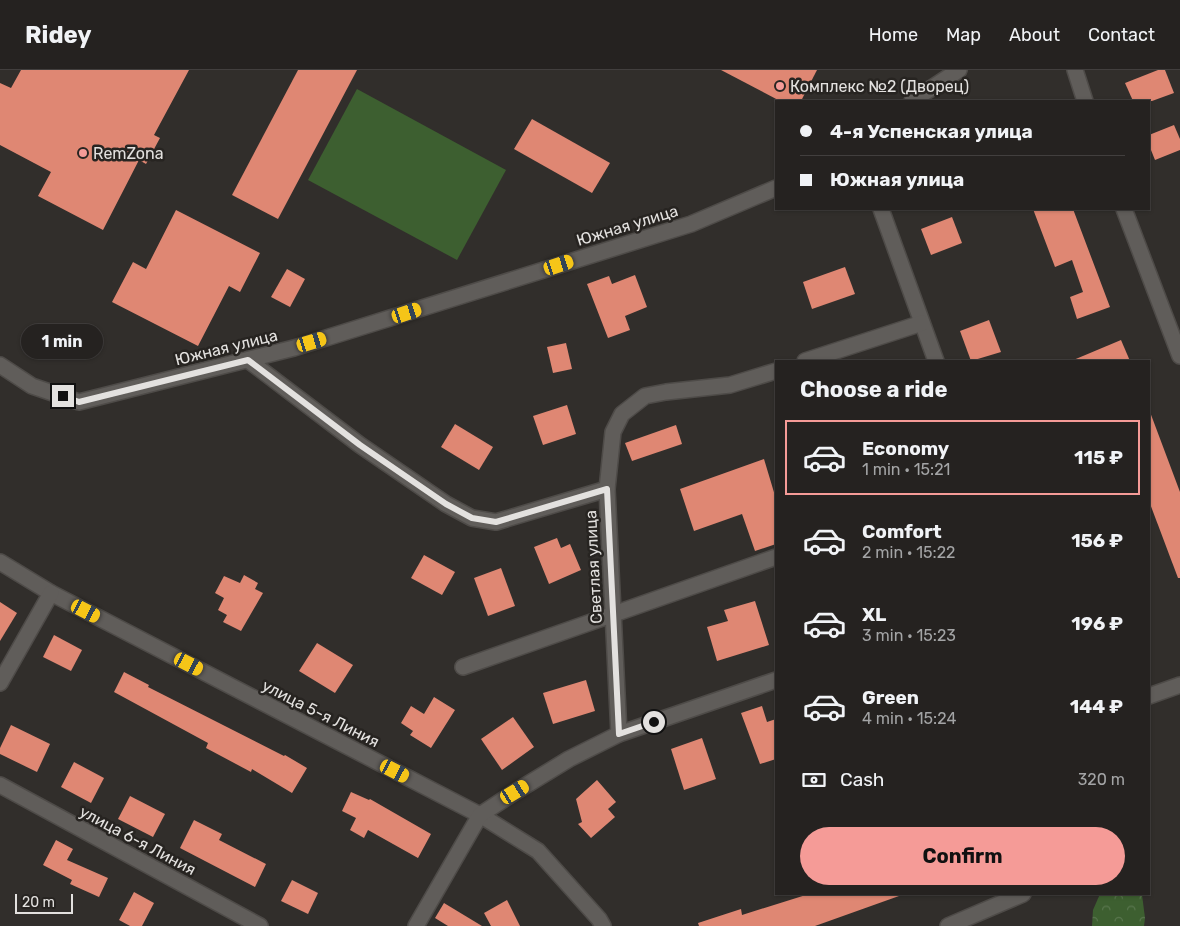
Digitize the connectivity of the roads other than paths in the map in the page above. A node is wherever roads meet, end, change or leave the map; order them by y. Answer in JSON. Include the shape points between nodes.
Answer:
{"nodes":[{"id":1,"x":959,"y":70,"type":"edge"},
{"id":2,"x":1075,"y":70,"type":"edge"},
{"id":3,"x":914,"y":100,"type":"edge"},
{"id":4,"x":1084,"y":100,"type":"edge"},
{"id":5,"x":775,"y":188,"type":"edge"},
{"id":6,"x":882,"y":210,"type":"edge"},
{"id":7,"x":1124,"y":210,"type":"edge"},
{"id":8,"x":922,"y":323,"type":"junction"},
{"id":9,"x":1180,"y":356,"type":"edge"},
{"id":10,"x":248,"y":360,"type":"junction"},
{"id":11,"x":808,"y":360,"type":"edge"},
{"id":12,"x":936,"y":360,"type":"edge"},
{"id":13,"x":0,"y":365,"type":"edge"},
{"id":14,"x":775,"y":371,"type":"edge"},
{"id":15,"x":607,"y":489,"type":"junction"},
{"id":16,"x":775,"y":557,"type":"edge"},
{"id":17,"x":0,"y":562,"type":"edge"},
{"id":18,"x":52,"y":593,"type":"junction"},
{"id":19,"x":613,"y":615,"type":"junction"},
{"id":20,"x":463,"y":667,"type":"dead end"},
{"id":21,"x":775,"y":680,"type":"edge"},
{"id":22,"x":0,"y":683,"type":"edge"},
{"id":23,"x":1180,"y":685,"type":"edge"},
{"id":24,"x":1150,"y":696,"type":"edge"},
{"id":25,"x":619,"y":734,"type":"junction"},
{"id":26,"x":0,"y":785,"type":"edge"},
{"id":27,"x":480,"y":816,"type":"junction"},
{"id":28,"x":1022,"y":895,"type":"edge"},
{"id":29,"x":260,"y":926,"type":"edge"},
{"id":30,"x":416,"y":926,"type":"edge"},
{"id":31,"x":603,"y":926,"type":"edge"},
{"id":32,"x":948,"y":926,"type":"edge"}],
"edges":[{"from":1,"to":3,"type":"street"},
{"from":2,"to":4,"type":"street"},
{"from":5,"to":10,"type":"street","name":"Южная улица","via":[[691,224]]},
{"from":6,"to":8,"type":"street"},
{"from":7,"to":9,"type":"street"},
{"from":8,"to":11,"type":"street"},
{"from":8,"to":12,"type":"street"},
{"from":10,"to":13,"type":"street","name":"Южная улица","via":[[79,402],[32,386]]},
{"from":10,"to":15,"type":"street","via":[[360,445],[472,518],[496,522]]},
{"from":14,"to":15,"type":"street","name":"Светлая улица","via":[[730,385],[645,396],[622,414],[613,432]]},
{"from":15,"to":19,"type":"street","name":"Светлая улица"},
{"from":16,"to":19,"type":"street"},
{"from":17,"to":18,"type":"street","name":"улица 5-я Линия"},
{"from":18,"to":22,"type":"street"},
{"from":18,"to":27,"type":"street","name":"улица 5-я Линия"},
{"from":19,"to":20,"type":"street"},
{"from":19,"to":25,"type":"street","name":"Светлая улица"},
{"from":21,"to":25,"type":"street"},
{"from":23,"to":24,"type":"street"},
{"from":25,"to":27,"type":"street","via":[[569,759]]},
{"from":26,"to":29,"type":"street","name":"улица 6-я Линия"},
{"from":27,"to":30,"type":"street"},
{"from":27,"to":31,"type":"street","name":"улица 5-я Линия","via":[[538,851]]},
{"from":28,"to":32,"type":"street"}]}
